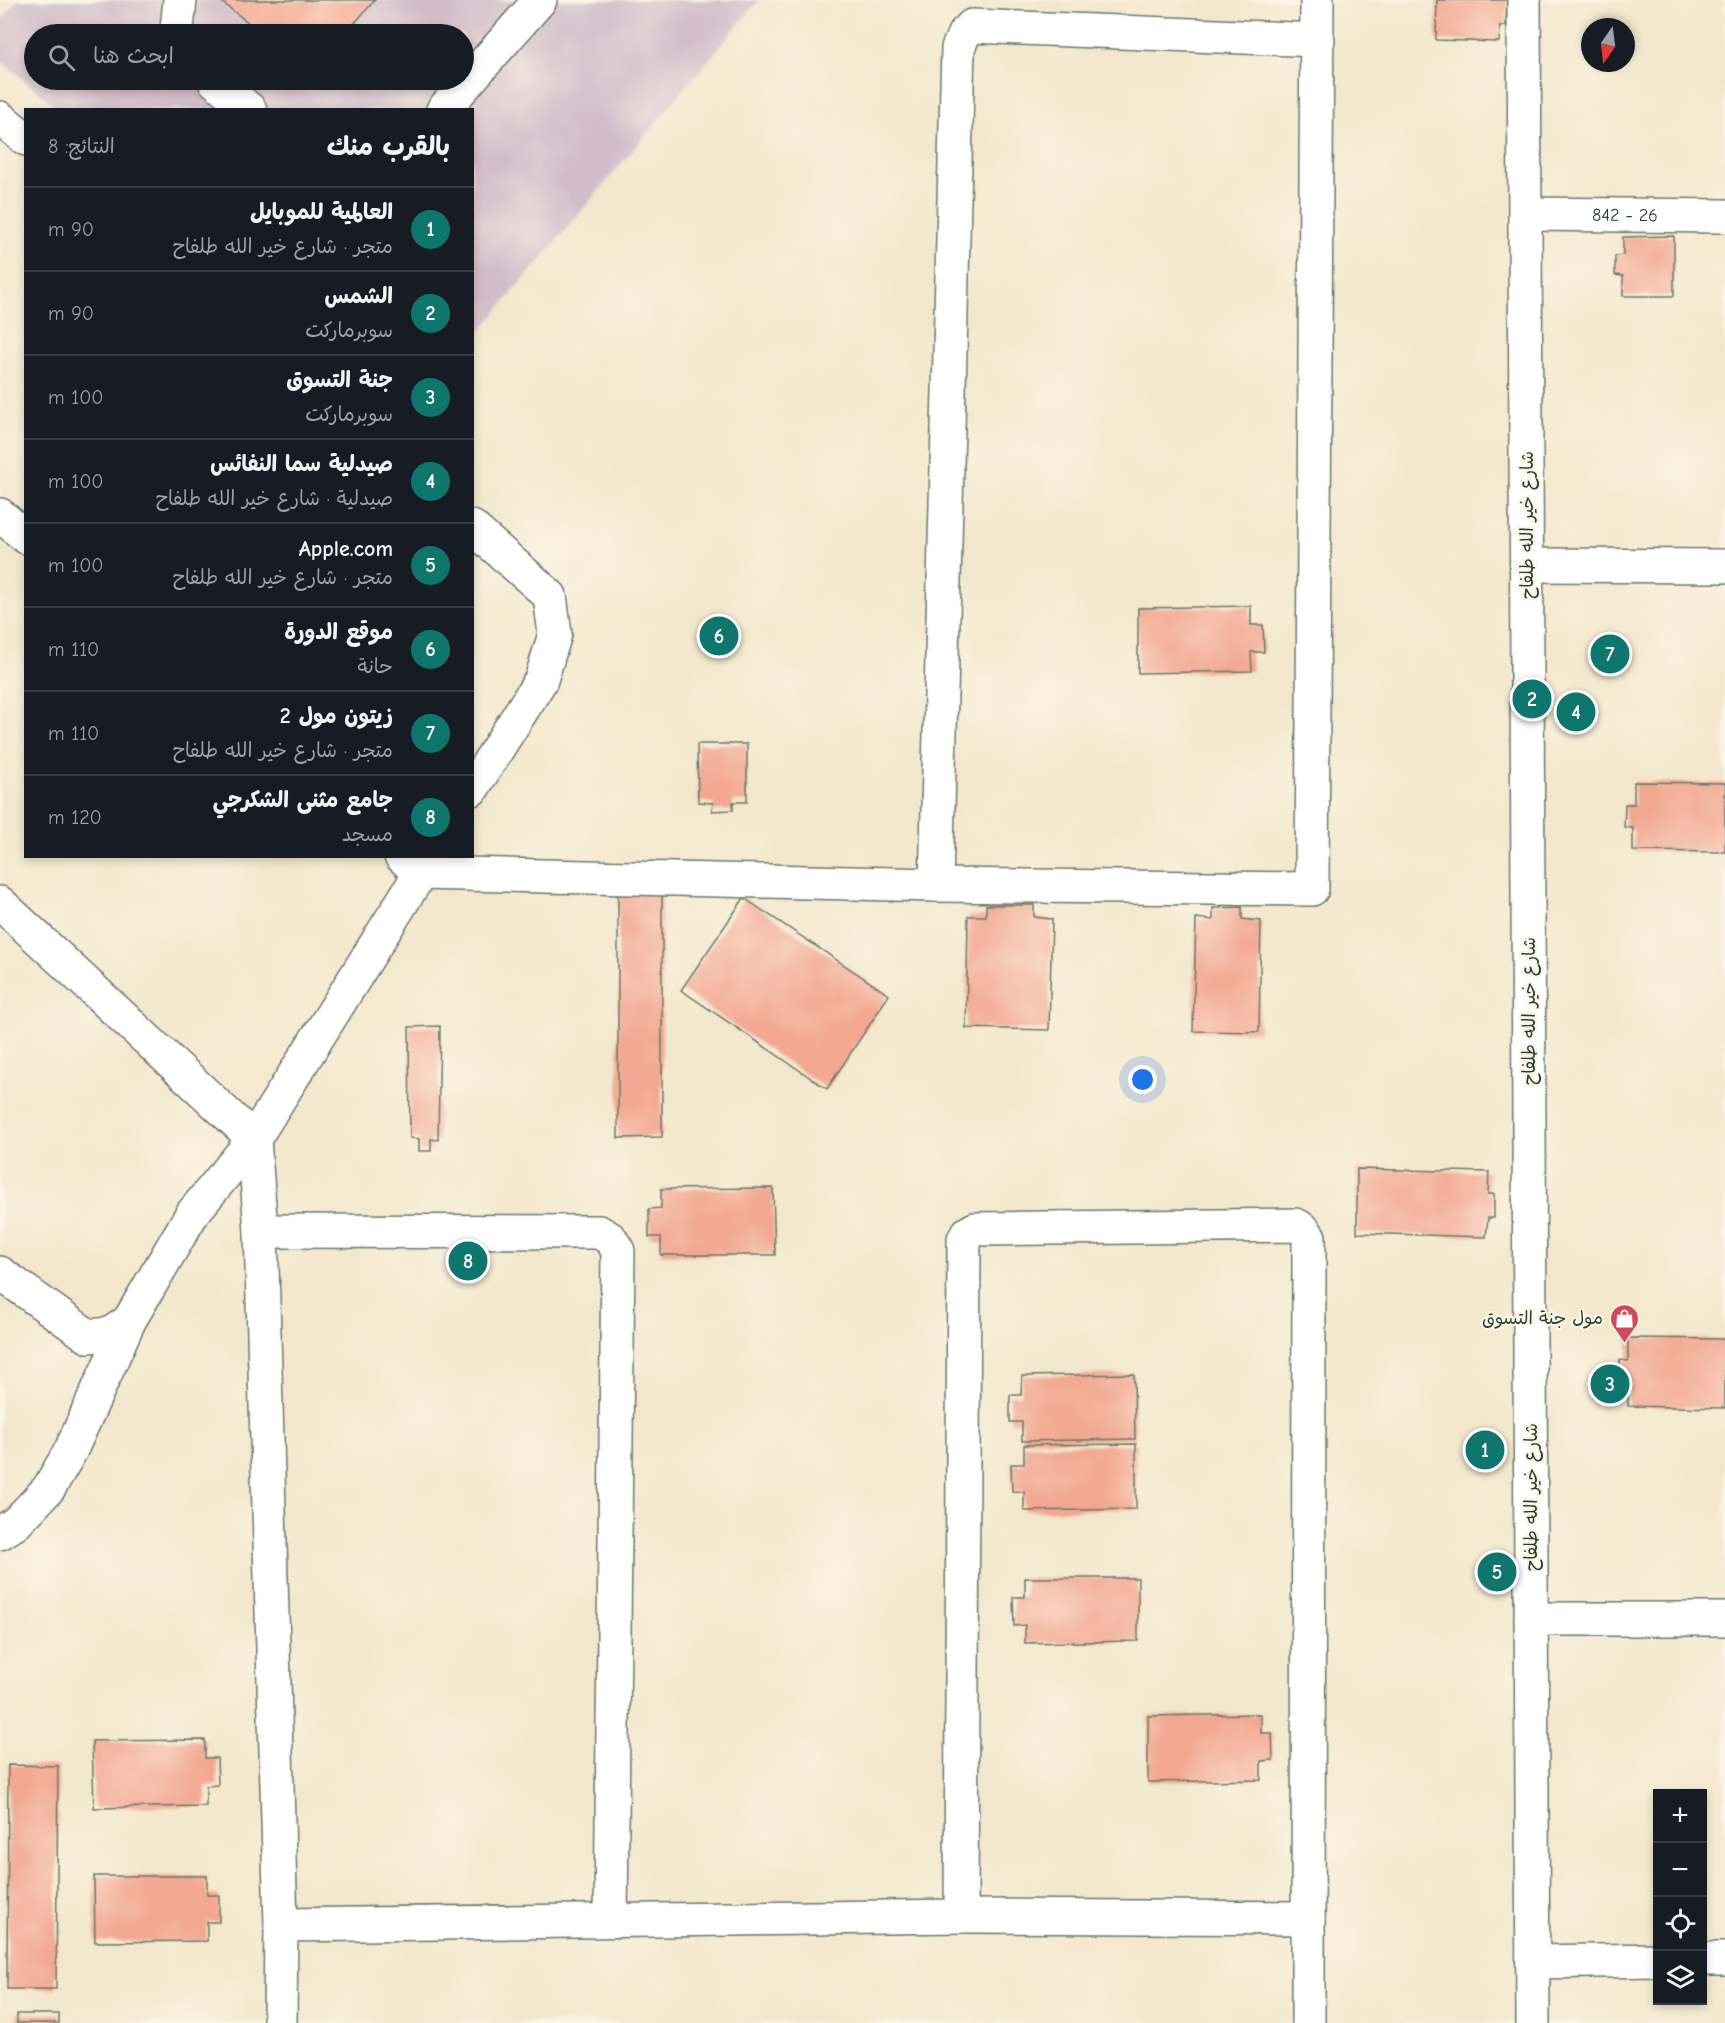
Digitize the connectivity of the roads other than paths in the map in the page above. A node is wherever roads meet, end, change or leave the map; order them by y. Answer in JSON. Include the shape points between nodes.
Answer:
{"nodes":[{"id":1,"x":180,"y":0,"type":"edge"},
{"id":2,"x":540,"y":0,"type":"edge"},
{"id":3,"x":1317,"y":0,"type":"edge"},
{"id":4,"x":1524,"y":0,"type":"edge"},
{"id":5,"x":179,"y":24,"type":"edge"},
{"id":6,"x":1318,"y":40,"type":"junction"},
{"id":7,"x":474,"y":75,"type":"edge"},
{"id":8,"x":226,"y":90,"type":"edge"},
{"id":9,"x":461,"y":90,"type":"edge"},
{"id":10,"x":248,"y":108,"type":"edge"},
{"id":11,"x":445,"y":108,"type":"edge"},
{"id":12,"x":0,"y":118,"type":"edge"},
{"id":13,"x":24,"y":137,"type":"edge"},
{"id":14,"x":1526,"y":214,"type":"junction"},
{"id":15,"x":1725,"y":216,"type":"edge"},
{"id":16,"x":0,"y":515,"type":"edge"},
{"id":17,"x":474,"y":529,"type":"edge"},
{"id":18,"x":24,"y":535,"type":"edge"},
{"id":19,"x":1527,"y":565,"type":"junction"},
{"id":20,"x":1725,"y":566,"type":"edge"},
{"id":21,"x":474,"y":786,"type":"edge"},
{"id":22,"x":417,"y":862,"type":"edge"},
{"id":23,"x":936,"y":885,"type":"junction"},
{"id":24,"x":0,"y":903,"type":"edge"},
{"id":25,"x":254,"y":1139,"type":"junction"},
{"id":26,"x":261,"y":1231,"type":"junction"},
{"id":27,"x":0,"y":1273,"type":"edge"},
{"id":28,"x":129,"y":1321,"type":"junction"},
{"id":29,"x":0,"y":1533,"type":"edge"},
{"id":30,"x":1532,"y":1619,"type":"junction"},
{"id":31,"x":1725,"y":1619,"type":"edge"},
{"id":32,"x":961,"y":1916,"type":"junction"},
{"id":33,"x":1308,"y":1918,"type":"junction"},
{"id":34,"x":611,"y":1920,"type":"junction"},
{"id":35,"x":281,"y":1925,"type":"junction"},
{"id":36,"x":1707,"y":1959,"type":"edge"},
{"id":37,"x":1725,"y":1959,"type":"edge"},
{"id":38,"x":1653,"y":1960,"type":"edge"},
{"id":39,"x":1533,"y":1962,"type":"junction"},
{"id":40,"x":280,"y":2023,"type":"edge"},
{"id":41,"x":1308,"y":2023,"type":"edge"},
{"id":42,"x":1533,"y":2023,"type":"edge"}],
"edges":[{"from":1,"to":5,"type":"street"},
{"from":2,"to":7,"type":"street"},
{"from":3,"to":6,"type":"street"},
{"from":4,"to":14,"type":"street","name":"شارع خير الله طلفاح"},
{"from":6,"to":23,"type":"street","via":[[972,26],[964,34],[958,48]]},
{"from":6,"to":23,"type":"street","via":[[1312,889]]},
{"from":8,"to":10,"type":"street"},
{"from":9,"to":11,"type":"street"},
{"from":12,"to":13,"type":"street"},
{"from":14,"to":15,"type":"street","name":"842 - 26"},
{"from":14,"to":19,"type":"street","name":"شارع خير الله طلفاح"},
{"from":16,"to":18,"type":"street"},
{"from":17,"to":21,"type":"street","via":[[550,596],[555,634],[540,680]]},
{"from":19,"to":20,"type":"street"},
{"from":19,"to":30,"type":"street","name":"شارع خير الله طلفاح"},
{"from":22,"to":23,"type":"street"},
{"from":22,"to":25,"type":"street"},
{"from":24,"to":25,"type":"street"},
{"from":25,"to":26,"type":"street"},
{"from":25,"to":28,"type":"street","via":[[192,1214]]},
{"from":26,"to":34,"type":"street","via":[[599,1232],[611,1239],[618,1251]]},
{"from":26,"to":35,"type":"street"},
{"from":27,"to":28,"type":"street","via":[[88,1336],[110,1334]]},
{"from":28,"to":29,"type":"street","via":[[50,1488],[16,1523]]},
{"from":30,"to":31,"type":"street"},
{"from":30,"to":39,"type":"street","name":"شارع خير الله طلفاح"},
{"from":32,"to":33,"type":"street"},
{"from":32,"to":33,"type":"street","via":[[964,1239],[975,1229],[1296,1225],[1309,1237]]},
{"from":32,"to":34,"type":"street"},
{"from":33,"to":41,"type":"street"},
{"from":34,"to":35,"type":"street"},
{"from":35,"to":40,"type":"street"},
{"from":36,"to":37,"type":"street"},
{"from":38,"to":39,"type":"street"},
{"from":39,"to":42,"type":"street","name":"شارع خير الله طلفاح"}]}
